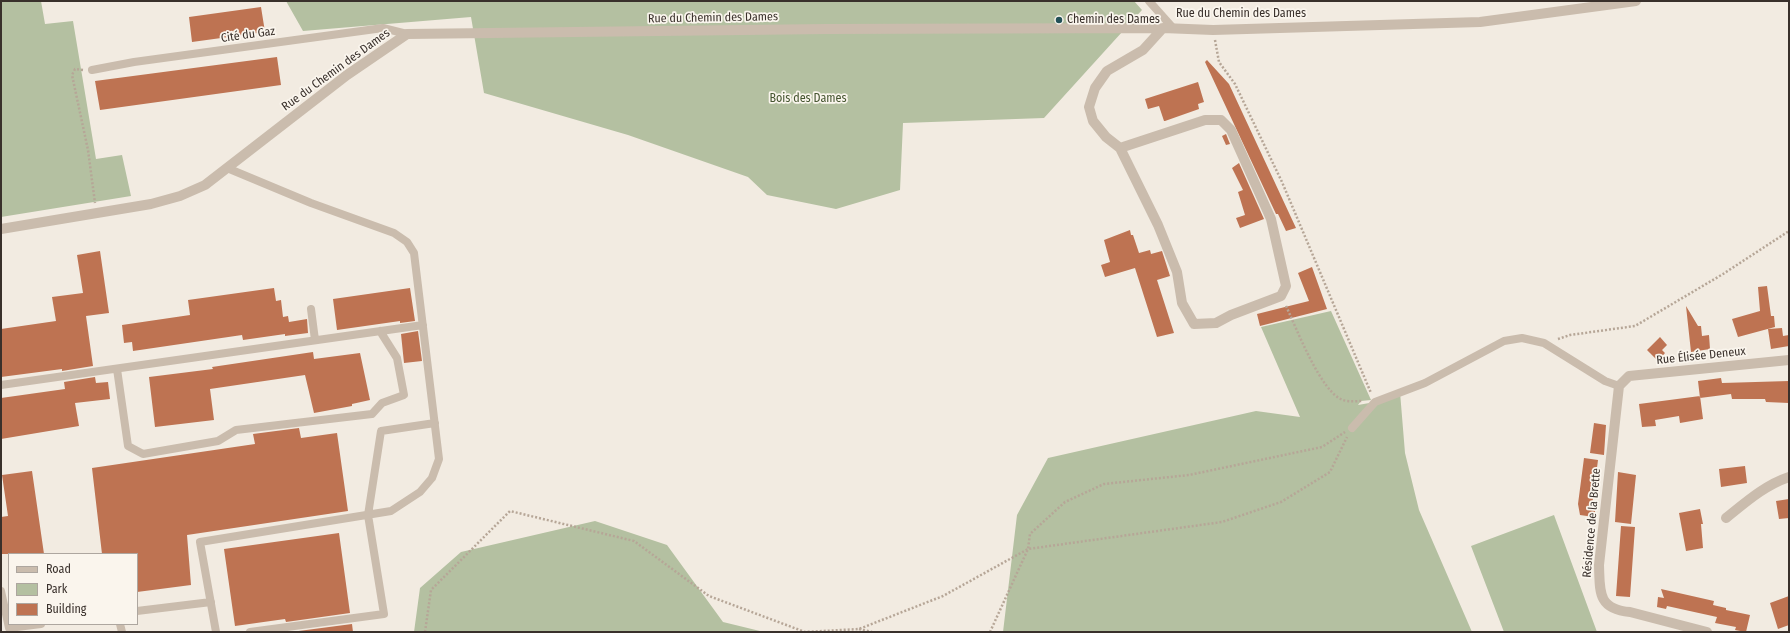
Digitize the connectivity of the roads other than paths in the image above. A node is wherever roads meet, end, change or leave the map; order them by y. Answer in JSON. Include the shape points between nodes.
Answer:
{"nodes":[{"id":1,"x":1149,"y":1,"type":"edge"},
{"id":2,"x":1636,"y":1,"type":"edge"},
{"id":3,"x":1168,"y":28,"type":"junction"},
{"id":4,"x":407,"y":34,"type":"junction"},
{"id":5,"x":92,"y":70,"type":"road end"},
{"id":6,"x":1120,"y":148,"type":"junction"},
{"id":7,"x":226,"y":168,"type":"junction"},
{"id":8,"x":1,"y":229,"type":"edge"},
{"id":9,"x":311,"y":309,"type":"dead end"},
{"id":10,"x":423,"y":325,"type":"junction"},
{"id":11,"x":380,"y":331,"type":"junction"},
{"id":12,"x":315,"y":340,"type":"junction"},
{"id":13,"x":1789,"y":360,"type":"edge"},
{"id":14,"x":117,"y":369,"type":"junction"},
{"id":15,"x":1,"y":385,"type":"edge"},
{"id":16,"x":1619,"y":386,"type":"junction"},
{"id":17,"x":435,"y":424,"type":"junction"},
{"id":18,"x":1352,"y":428,"type":"road end"},
{"id":19,"x":1789,"y":477,"type":"edge"},
{"id":20,"x":368,"y":515,"type":"junction"},
{"id":21,"x":1726,"y":518,"type":"dead end"},
{"id":22,"x":1,"y":594,"type":"edge"},
{"id":23,"x":211,"y":602,"type":"junction"},
{"id":24,"x":138,"y":611,"type":"edge"},
{"id":25,"x":8,"y":624,"type":"edge"},
{"id":26,"x":8,"y":625,"type":"edge"},
{"id":27,"x":33,"y":625,"type":"edge"},
{"id":28,"x":216,"y":632,"type":"edge"},
{"id":29,"x":250,"y":632,"type":"edge"},
{"id":30,"x":1707,"y":632,"type":"edge"}],
"edges":[{"from":1,"to":3,"type":"lane"},
{"from":2,"to":3,"type":"street","name":"Rue du Chemin des Dames","via":[[1480,22],[1213,30]]},
{"from":3,"to":4,"type":"street","name":"Rue du Chemin des Dames"},
{"from":3,"to":6,"type":"street","via":[[1143,50],[1107,71],[1095,88],[1089,107],[1093,121],[1106,137]]},
{"from":4,"to":5,"type":"lane","name":"Cité du Gaz","via":[[383,28]]},
{"from":4,"to":7,"type":"street","name":"Rue du Chemin des Dames","via":[[347,75]]},
{"from":6,"to":6,"type":"street","via":[[1205,120],[1221,120],[1231,130],[1271,219],[1286,286],[1281,296],[1231,314],[1216,323],[1194,324],[1182,303],[1177,272],[1158,225]]},
{"from":7,"to":8,"type":"street","name":"Rue du Chemin des Dames","via":[[205,185],[180,196],[151,204]]},
{"from":7,"to":10,"type":"lane","via":[[394,233],[407,242],[414,253]]},
{"from":9,"to":12,"type":"lane"},
{"from":10,"to":11,"type":"lane"},
{"from":10,"to":17,"type":"lane"},
{"from":11,"to":12,"type":"lane"},
{"from":11,"to":14,"type":"lane","via":[[398,358],[404,395],[382,403],[372,414],[236,430],[218,441],[143,454],[128,446]]},
{"from":12,"to":14,"type":"lane"},
{"from":13,"to":16,"type":"street","name":"Rue Élisée Deneux","via":[[1629,376]]},
{"from":14,"to":15,"type":"lane"},
{"from":16,"to":18,"type":"lane","via":[[1605,381],[1544,343],[1522,338],[1504,341],[1425,383],[1374,402]]},
{"from":16,"to":30,"type":"street","name":"Résidence de la Brette","via":[[1599,565],[1600,594],[1607,605],[1620,611]]},
{"from":17,"to":20,"type":"lane","via":[[439,459],[432,478],[420,492],[391,511]]},
{"from":17,"to":20,"type":"lane","via":[[381,432]]},
{"from":19,"to":21,"type":"street","via":[[1758,492]]},
{"from":20,"to":23,"type":"lane","via":[[200,542]]},
{"from":20,"to":29,"type":"lane","via":[[384,614]]},
{"from":22,"to":25,"type":"lane"},
{"from":23,"to":24,"type":"lane"},
{"from":23,"to":28,"type":"lane"},
{"from":26,"to":27,"type":"lane","via":[[9,628]]}]}
